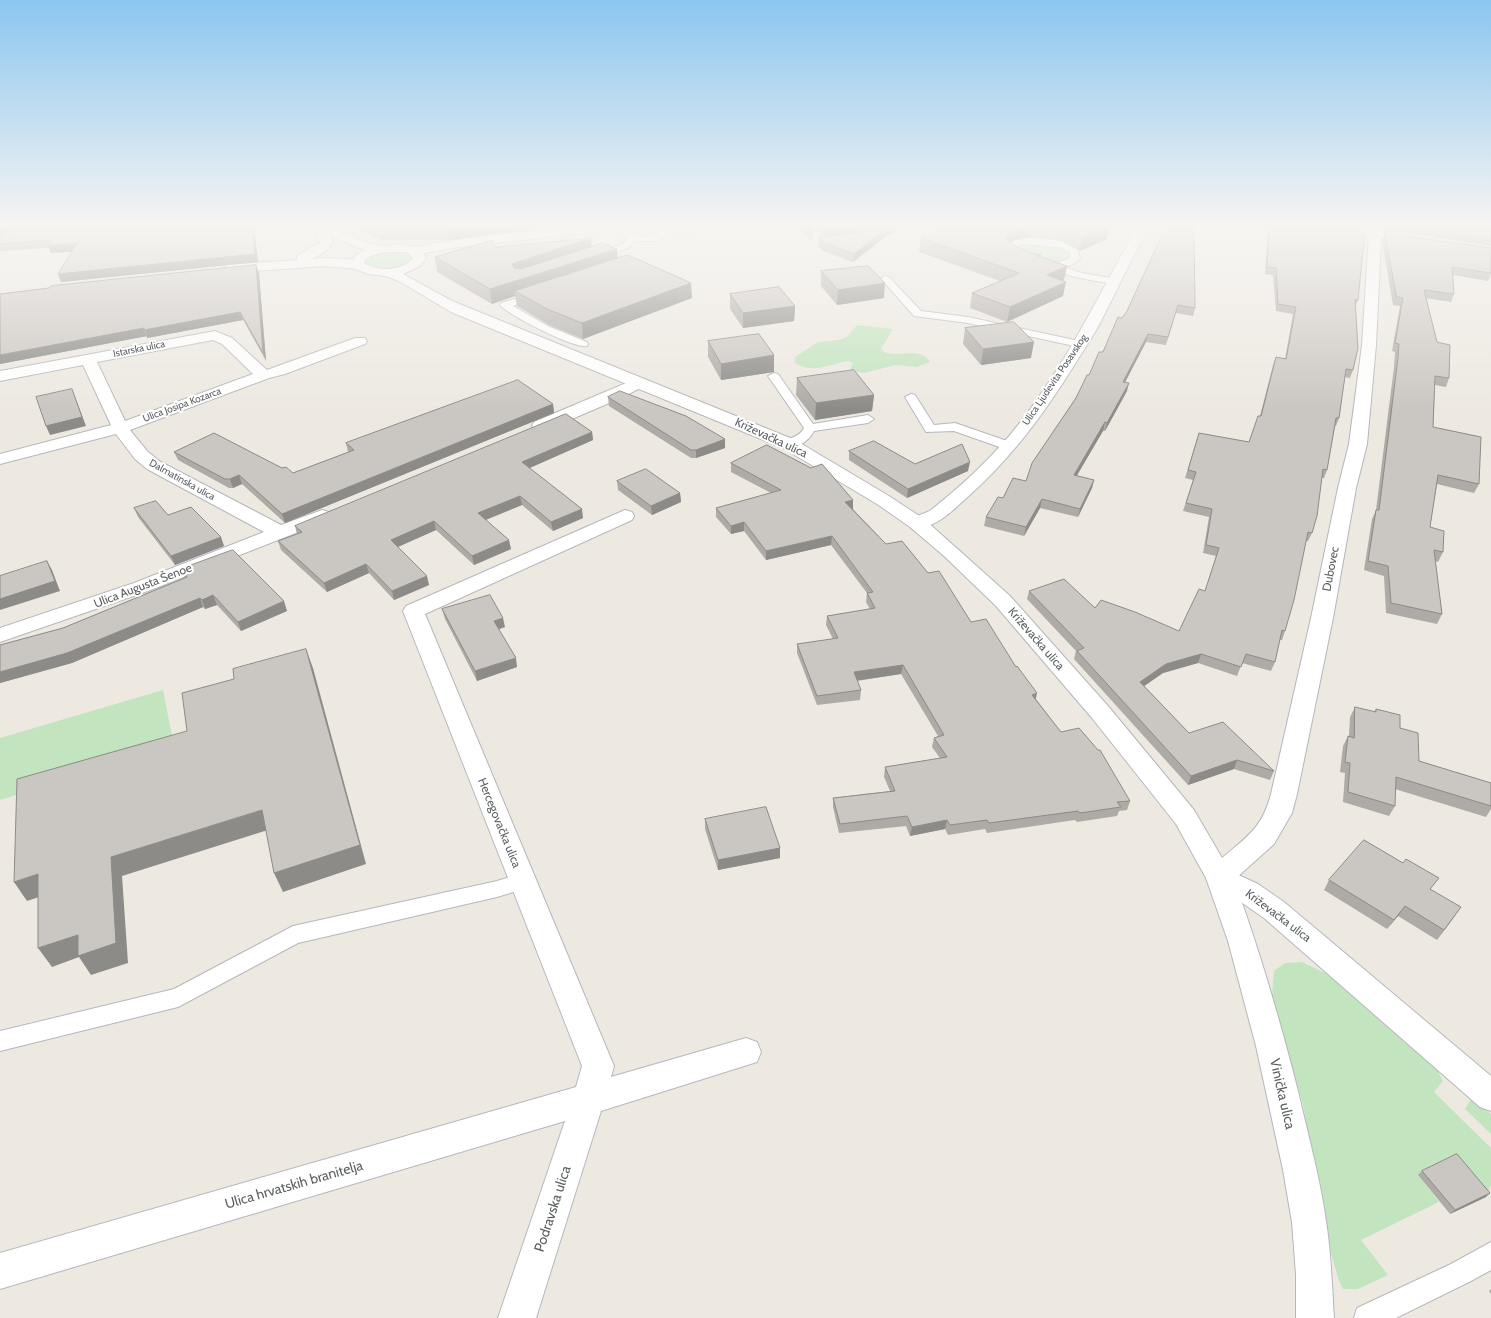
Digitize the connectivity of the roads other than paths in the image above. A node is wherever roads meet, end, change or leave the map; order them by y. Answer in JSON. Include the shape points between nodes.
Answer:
{"nodes":[{"id":1,"x":417,"y":287,"type":"edge"},
{"id":2,"x":437,"y":287,"type":"edge"},
{"id":3,"x":893,"y":287,"type":"edge"},
{"id":4,"x":1110,"y":287,"type":"edge"},
{"id":5,"x":1373,"y":287,"type":"edge"},
{"id":6,"x":548,"y":291,"type":"edge"},
{"id":7,"x":480,"y":317,"type":"junction"},
{"id":8,"x":360,"y":341,"type":"dead end"},
{"id":9,"x":583,"y":344,"type":"edge"},
{"id":10,"x":1079,"y":344,"type":"junction"},
{"id":11,"x":88,"y":359,"type":"junction"},
{"id":12,"x":264,"y":375,"type":"junction"},
{"id":13,"x":0,"y":376,"type":"edge"},
{"id":14,"x":774,"y":376,"type":"dead end"},
{"id":15,"x":638,"y":383,"type":"junction"},
{"id":16,"x":911,"y":397,"type":"dead end"},
{"id":17,"x":868,"y":419,"type":"edge"},
{"id":18,"x":120,"y":428,"type":"junction"},
{"id":19,"x":810,"y":428,"type":"junction"},
{"id":20,"x":527,"y":431,"type":"edge"},
{"id":21,"x":790,"y":444,"type":"junction"},
{"id":22,"x":1009,"y":446,"type":"junction"},
{"id":23,"x":0,"y":459,"type":"edge"},
{"id":24,"x":337,"y":510,"type":"edge"},
{"id":25,"x":625,"y":516,"type":"dead end"},
{"id":26,"x":917,"y":523,"type":"junction"},
{"id":27,"x":280,"y":533,"type":"junction"},
{"id":28,"x":0,"y":635,"type":"edge"},
{"id":29,"x":1219,"y":877,"type":"junction"},
{"id":30,"x":523,"y":881,"type":"junction"},
{"id":31,"x":0,"y":1041,"type":"edge"},
{"id":32,"x":746,"y":1052,"type":"dead end"},
{"id":33,"x":1491,"y":1096,"type":"edge"},
{"id":34,"x":589,"y":1099,"type":"junction"},
{"id":35,"x":1491,"y":1255,"type":"edge"},
{"id":36,"x":0,"y":1271,"type":"edge"},
{"id":37,"x":517,"y":1318,"type":"edge"},
{"id":38,"x":1315,"y":1318,"type":"edge"},
{"id":39,"x":1367,"y":1318,"type":"edge"}],
"edges":[{"from":1,"to":7,"type":"street","name":"Križevačka ulica","via":[[456,309]]},
{"from":2,"to":7,"type":"street","name":"Križevačka ulica"},
{"from":3,"to":10,"type":"lane","via":[[918,314],[968,320]]},
{"from":4,"to":10,"type":"street","name":"Ulica Ljudevita Posavskog"},
{"from":5,"to":29,"type":"street","name":"Dubovec","via":[[1370,345],[1358,444],[1284,794],[1279,813],[1265,837]]},
{"from":6,"to":9,"type":"lane","via":[[505,305],[544,328]]},
{"from":7,"to":15,"type":"street","name":"Križevačka ulica"},
{"from":8,"to":12,"type":"street","name":"Ulica Josipa Kozarca"},
{"from":10,"to":22,"type":"street","name":"Ulica Ljudevita Posavskog","via":[[1040,407]]},
{"from":11,"to":12,"type":"street","name":"Istarska ulica","via":[[215,335],[227,341]]},
{"from":11,"to":13,"type":"street","name":"Istarska ulica"},
{"from":11,"to":18,"type":"street","name":"Dalmatinska ulica"},
{"from":12,"to":18,"type":"street","name":"Ulica Josipa Kozarca"},
{"from":14,"to":19,"type":"lane"},
{"from":15,"to":20,"type":"street"},
{"from":15,"to":21,"type":"street","name":"Križevačka ulica"},
{"from":16,"to":22,"type":"lane","via":[[930,429],[955,427]]},
{"from":17,"to":19,"type":"lane"},
{"from":18,"to":23,"type":"street","name":"Ulica Josipa Kozarca"},
{"from":18,"to":27,"type":"street","name":"Dalmatinska ulica","via":[[135,450],[153,465]]},
{"from":19,"to":21,"type":"lane","via":[[805,437]]},
{"from":21,"to":26,"type":"street","name":"Križevačka ulica"},
{"from":22,"to":26,"type":"street","name":"Ulica Ljudevita Posavskog","via":[[936,515]]},
{"from":24,"to":27,"type":"street","name":"Ulica Augusta Šenoe"},
{"from":25,"to":30,"type":"street","name":"Hercegovačka ulica","via":[[414,611]]},
{"from":26,"to":29,"type":"street","name":"Križevačka ulica","via":[[1003,601],[1100,712],[1185,816]]},
{"from":27,"to":28,"type":"street","name":"Ulica Augusta Šenoe","via":[[121,595]]},
{"from":29,"to":33,"type":"street","name":"Križevačka ulica","via":[[1248,892],[1280,915]]},
{"from":29,"to":38,"type":"street","name":"Vinička ulica","via":[[1242,941],[1271,1046],[1300,1170],[1310,1222]]},
{"from":30,"to":31,"type":"lane","via":[[498,889],[293,935],[178,997]]},
{"from":30,"to":34,"type":"street","name":"Hercegovačka ulica","via":[[598,1066]]},
{"from":32,"to":34,"type":"street"},
{"from":34,"to":36,"type":"street","name":"Ulica hrvatskih branitelja"},
{"from":34,"to":37,"type":"street","name":"Podravska ulica"},
{"from":35,"to":39,"type":"lane","via":[[1460,1273]]}]}
